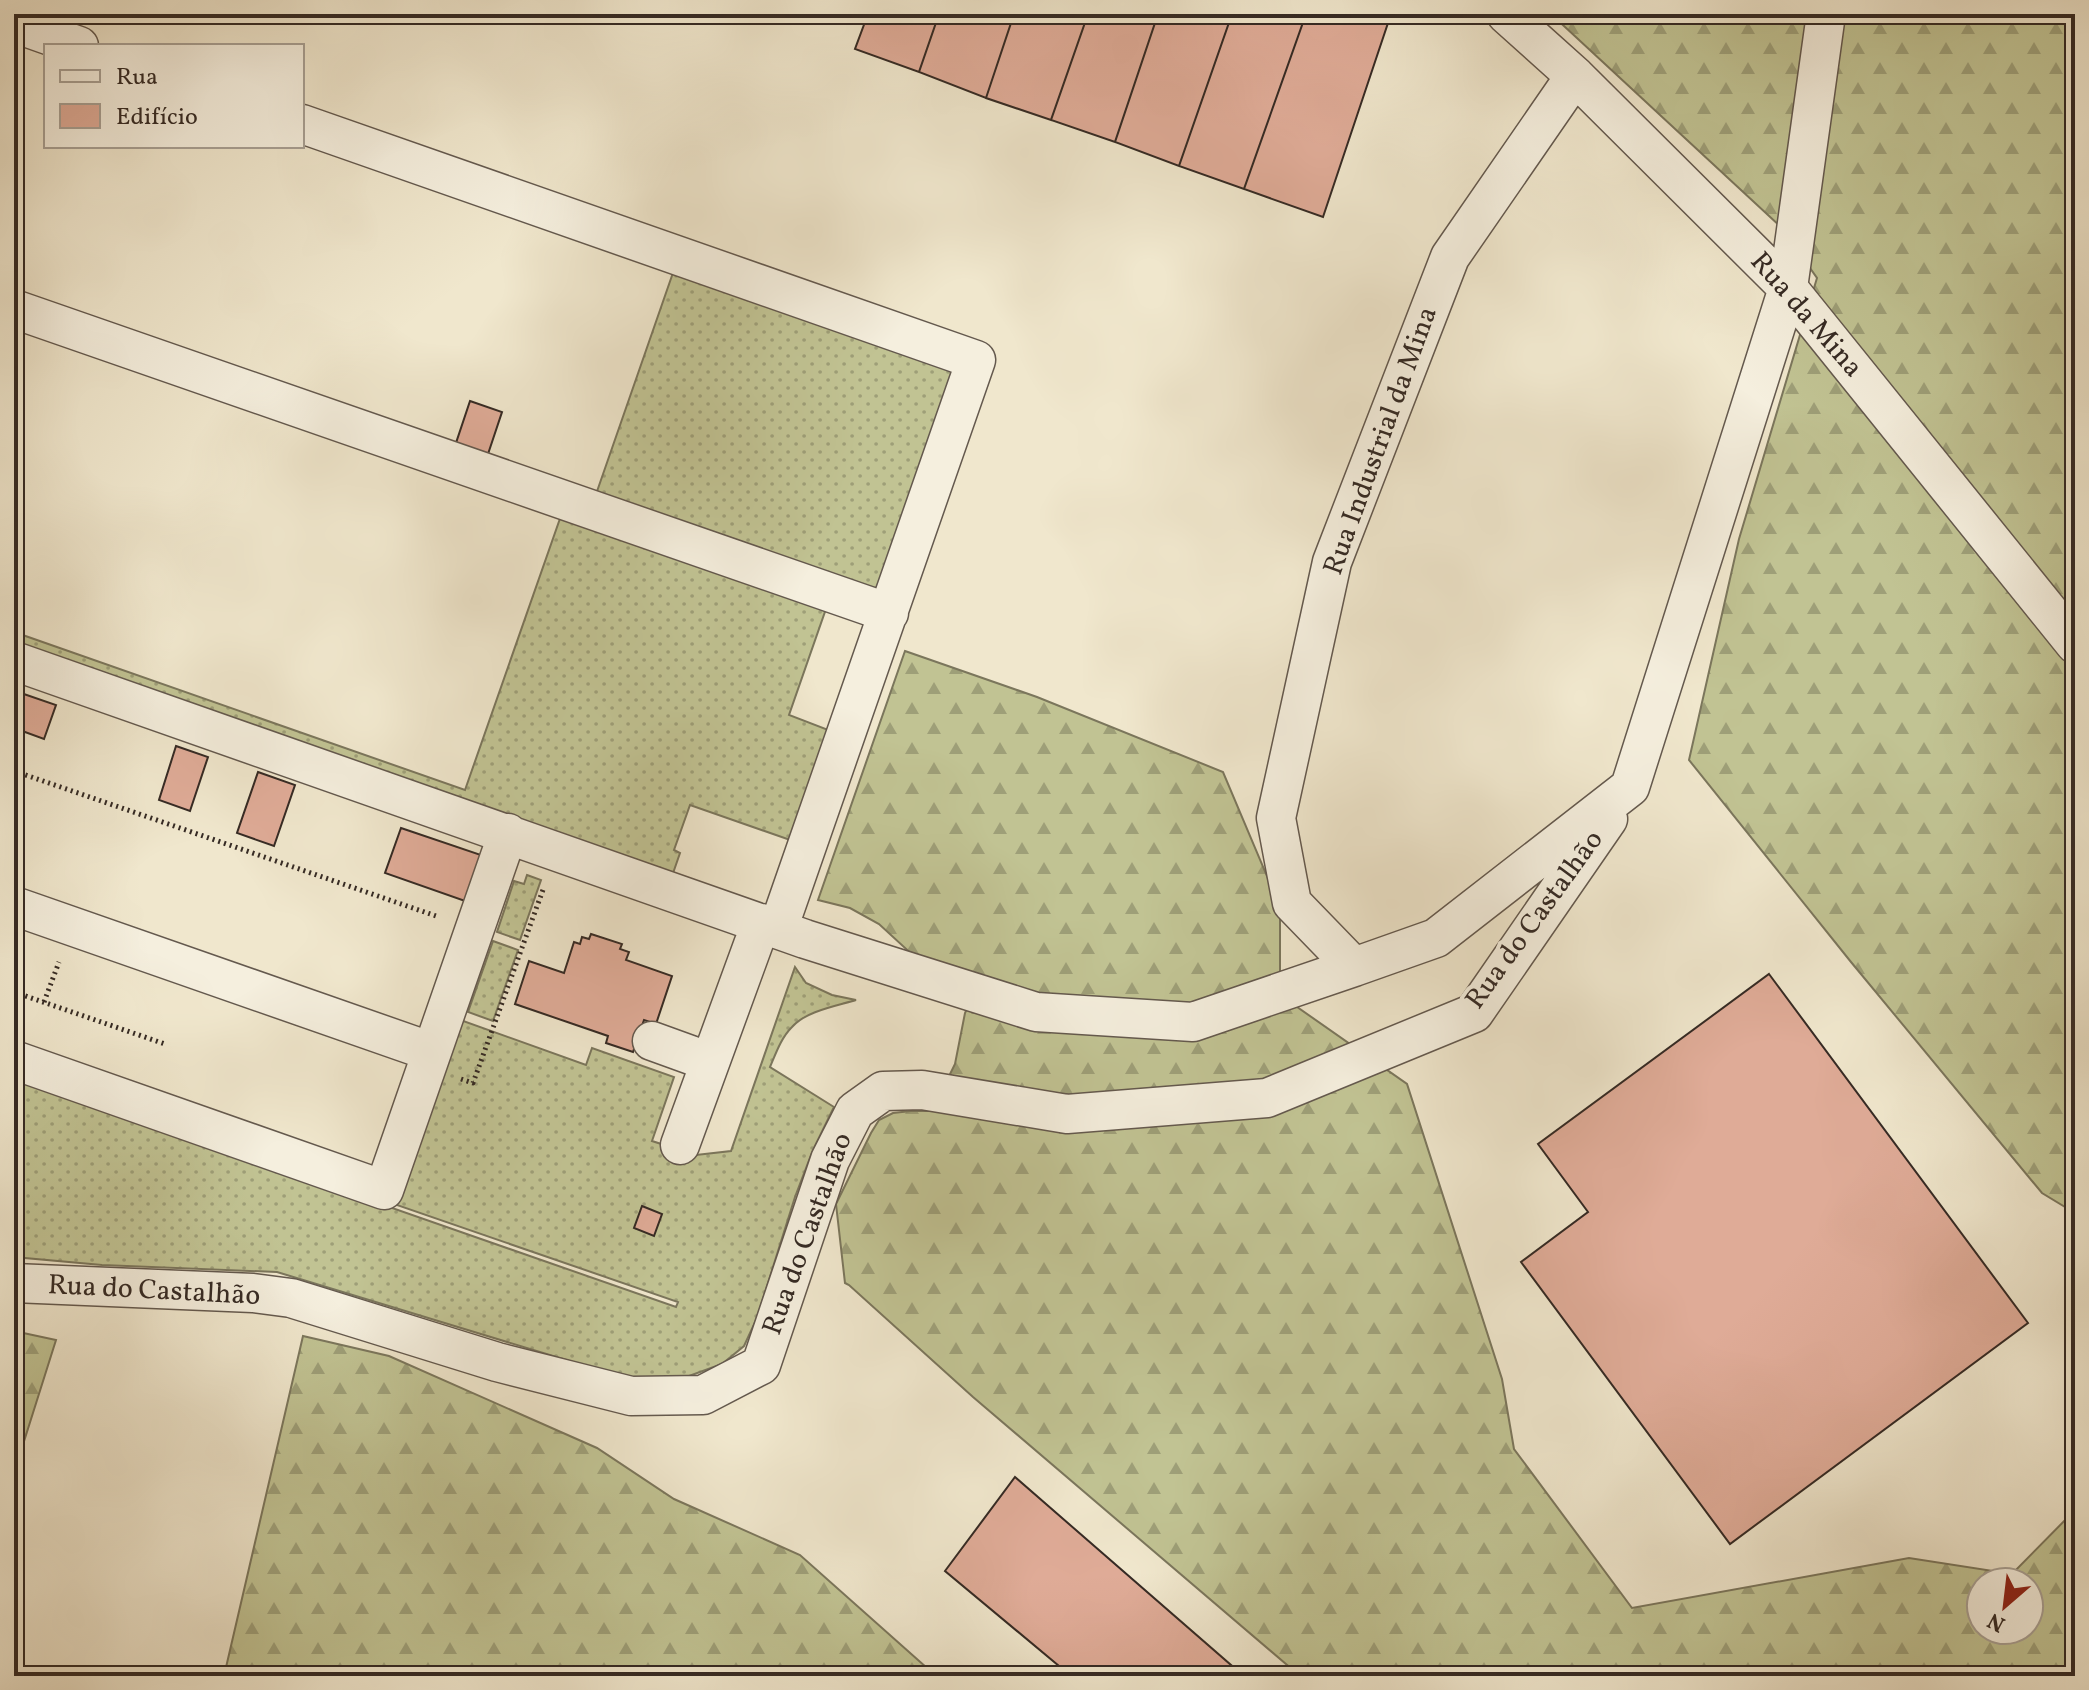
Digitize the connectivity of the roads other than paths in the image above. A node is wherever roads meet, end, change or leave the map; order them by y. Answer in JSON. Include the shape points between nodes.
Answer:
{"nodes":[{"id":1,"x":1506,"y":14,"type":"edge"},
{"id":2,"x":1826,"y":14,"type":"edge"},
{"id":3,"x":14,"y":23,"type":"edge"},
{"id":4,"x":73,"y":44,"type":"edge"},
{"id":5,"x":1575,"y":76,"type":"junction"},
{"id":6,"x":304,"y":125,"type":"edge"},
{"id":7,"x":1788,"y":288,"type":"junction"},
{"id":8,"x":14,"y":309,"type":"edge"},
{"id":9,"x":889,"y":613,"type":"junction"},
{"id":10,"x":2075,"y":644,"type":"edge"},
{"id":11,"x":14,"y":661,"type":"edge"},
{"id":12,"x":1630,"y":787,"type":"junction"},
{"id":13,"x":508,"y":833,"type":"junction"},
{"id":14,"x":14,"y":906,"type":"edge"},
{"id":15,"x":781,"y":930,"type":"junction"},
{"id":16,"x":1354,"y":967,"type":"junction"},
{"id":17,"x":652,"y":1041,"type":"dead end"},
{"id":18,"x":430,"y":1059,"type":"junction"},
{"id":19,"x":14,"y":1060,"type":"edge"},
{"id":20,"x":710,"y":1062,"type":"junction"},
{"id":21,"x":680,"y":1145,"type":"dead end"},
{"id":22,"x":14,"y":1283,"type":"edge"}],
"edges":[{"from":1,"to":5,"type":"street","name":"Rua da Mina"},
{"from":2,"to":7,"type":"street"},
{"from":3,"to":4,"type":"street"},
{"from":5,"to":7,"type":"street","name":"Rua da Mina"},
{"from":5,"to":16,"type":"street","name":"Rua Industrial da Mina","via":[[1450,257],[1332,562],[1276,818],[1292,903]]},
{"from":6,"to":9,"type":"street","via":[[976,360]]},
{"from":7,"to":10,"type":"street","name":"Rua da Mina"},
{"from":7,"to":12,"type":"street"},
{"from":8,"to":9,"type":"street"},
{"from":9,"to":15,"type":"street"},
{"from":11,"to":13,"type":"street"},
{"from":12,"to":16,"type":"street","via":[[1436,938]]},
{"from":12,"to":22,"type":"street","name":"Rua do Castalhão","via":[[1474,1013],[1267,1098],[1067,1114],[922,1090],[883,1091],[855,1111],[830,1160],[761,1365],[703,1395],[631,1396],[497,1362],[291,1298]]},
{"from":13,"to":15,"type":"street"},
{"from":13,"to":18,"type":"street"},
{"from":14,"to":18,"type":"street"},
{"from":15,"to":16,"type":"street","via":[[1036,1012],[1193,1022]]},
{"from":15,"to":20,"type":"street"},
{"from":17,"to":20,"type":"street"},
{"from":18,"to":19,"type":"street","via":[[384,1190]]},
{"from":20,"to":21,"type":"street"}]}
